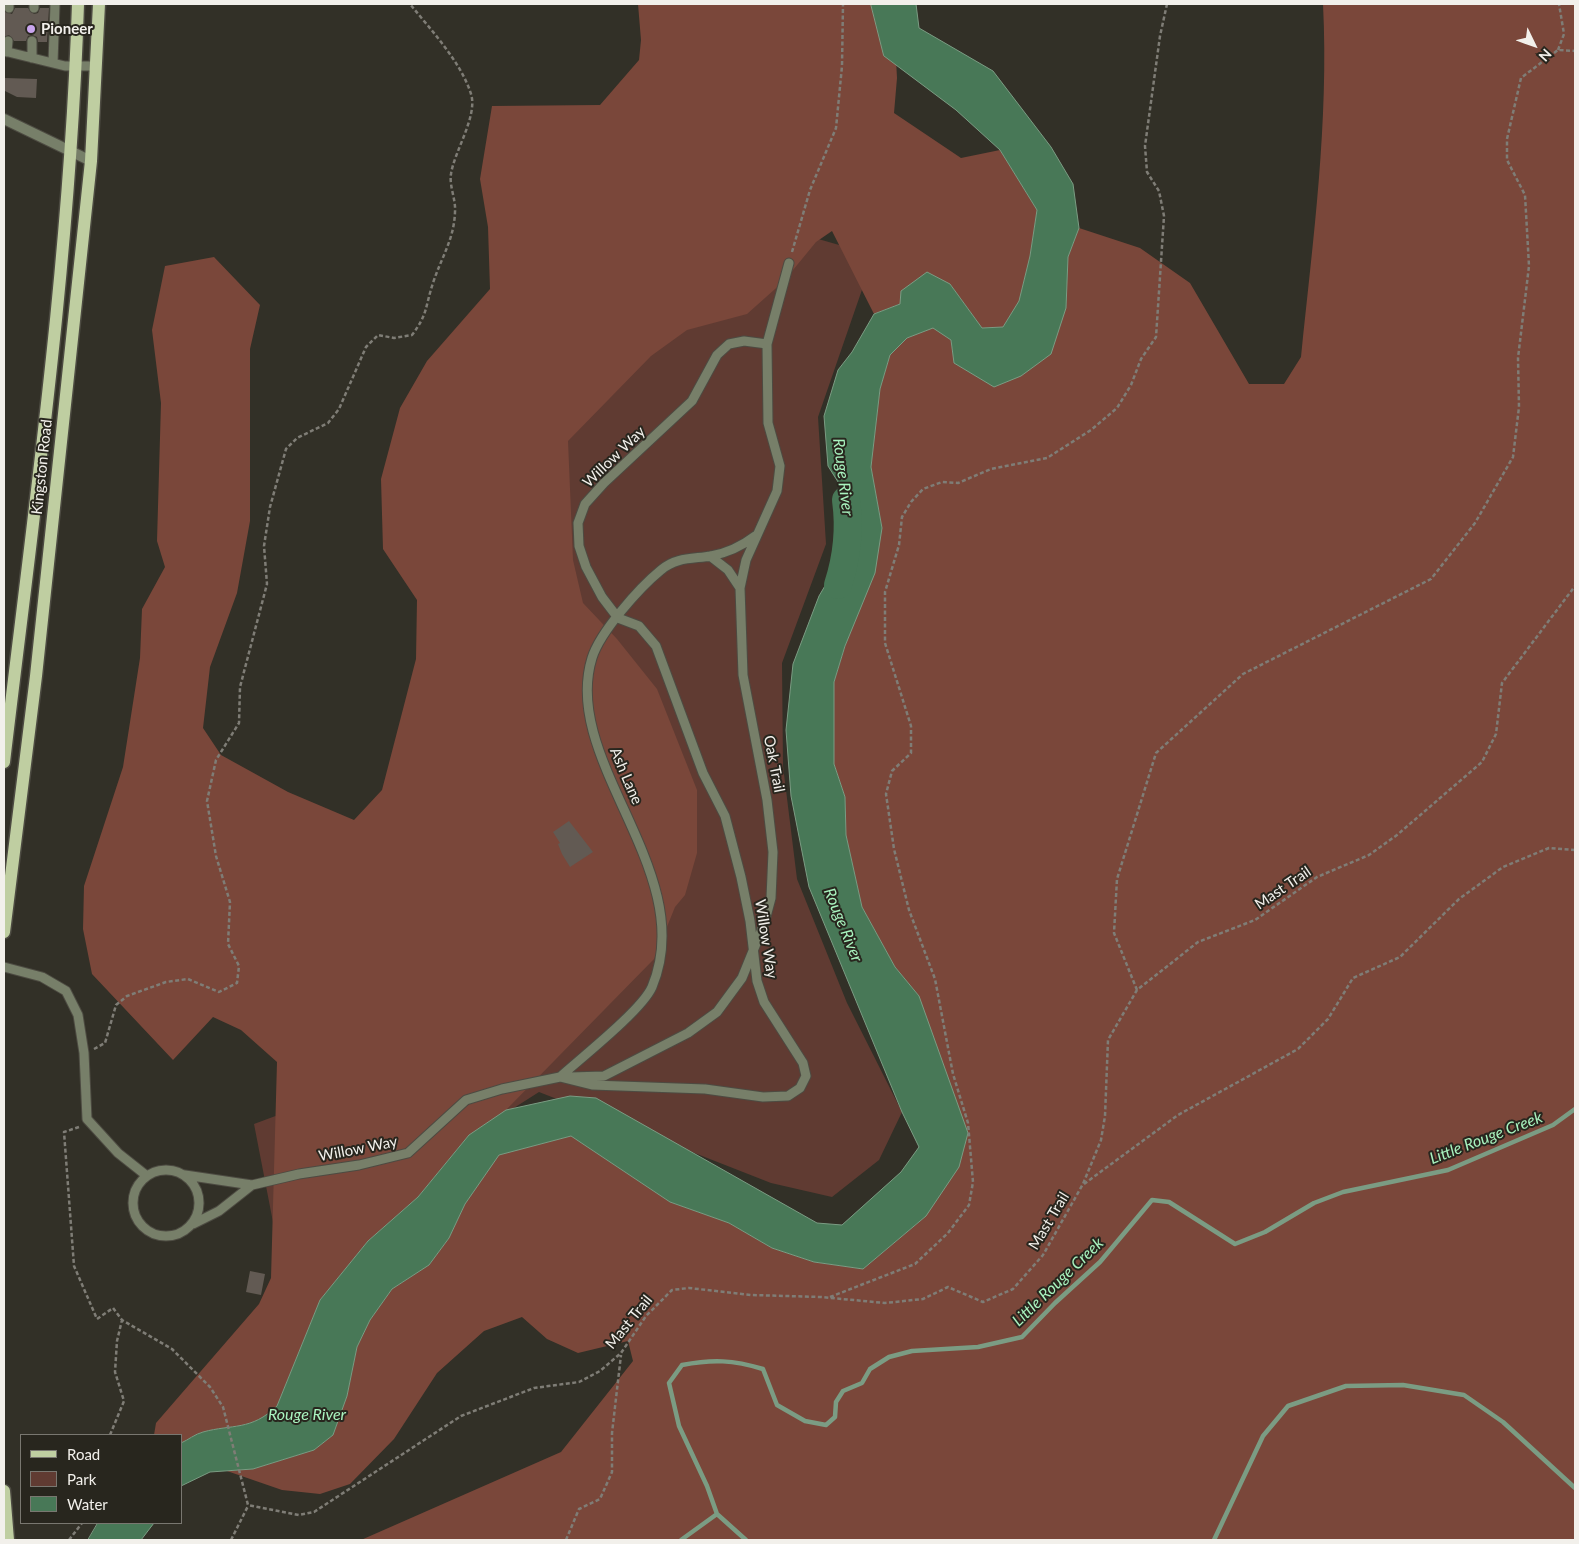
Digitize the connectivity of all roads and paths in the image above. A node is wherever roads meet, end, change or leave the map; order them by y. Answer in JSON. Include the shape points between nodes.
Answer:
{"nodes":[{"id":1,"x":55,"y":4,"type":"edge"},
{"id":2,"x":78,"y":4,"type":"edge"},
{"id":3,"x":99,"y":4,"type":"edge"},
{"id":4,"x":410,"y":4,"type":"edge"},
{"id":5,"x":842,"y":4,"type":"edge"},
{"id":6,"x":1166,"y":4,"type":"edge"},
{"id":7,"x":1559,"y":4,"type":"edge"},
{"id":8,"x":8,"y":41,"type":"dead end"},
{"id":9,"x":32,"y":41,"type":"dead end"},
{"id":10,"x":1558,"y":50,"type":"junction"},
{"id":11,"x":1575,"y":51,"type":"edge"},
{"id":12,"x":6,"y":52,"type":"edge"},
{"id":13,"x":32,"y":58,"type":"junction"},
{"id":14,"x":53,"y":63,"type":"junction"},
{"id":15,"x":76,"y":65,"type":"junction"},
{"id":16,"x":96,"y":66,"type":"junction"},
{"id":17,"x":4,"y":119,"type":"edge"},
{"id":18,"x":70,"y":151,"type":"junction"},
{"id":19,"x":91,"y":161,"type":"junction"},
{"id":20,"x":789,"y":263,"type":"joint"},
{"id":21,"x":767,"y":344,"type":"junction"},
{"id":22,"x":756,"y":536,"type":"junction"},
{"id":23,"x":710,"y":556,"type":"junction"},
{"id":24,"x":1575,"y":586,"type":"edge"},
{"id":25,"x":740,"y":588,"type":"junction"},
{"id":26,"x":618,"y":618,"type":"junction"},
{"id":27,"x":4,"y":762,"type":"edge"},
{"id":28,"x":1575,"y":850,"type":"edge"},
{"id":29,"x":4,"y":932,"type":"edge"},
{"id":30,"x":752,"y":953,"type":"junction"},
{"id":31,"x":4,"y":967,"type":"edge"},
{"id":32,"x":1137,"y":990,"type":"junction"},
{"id":33,"x":84,"y":1053,"type":"junction"},
{"id":34,"x":560,"y":1077,"type":"junction"},
{"id":35,"x":87,"y":1119,"type":"junction"},
{"id":36,"x":184,"y":1175,"type":"junction"},
{"id":37,"x":147,"y":1176,"type":"junction"},
{"id":38,"x":252,"y":1184,"type":"junction"},
{"id":39,"x":1083,"y":1184,"type":"junction"},
{"id":40,"x":192,"y":1224,"type":"junction"},
{"id":41,"x":828,"y":1298,"type":"junction"},
{"id":42,"x":122,"y":1320,"type":"junction"},
{"id":43,"x":621,"y":1353,"type":"junction"},
{"id":44,"x":110,"y":1434,"type":"edge"},
{"id":45,"x":4,"y":1491,"type":"edge"},
{"id":46,"x":248,"y":1505,"type":"junction"},
{"id":47,"x":81,"y":1524,"type":"edge"},
{"id":48,"x":8,"y":1540,"type":"edge"},
{"id":49,"x":69,"y":1540,"type":"edge"},
{"id":50,"x":231,"y":1540,"type":"edge"},
{"id":51,"x":566,"y":1540,"type":"edge"}],
"edges":[{"from":1,"to":14,"type":"lane"},
{"from":2,"to":15,"type":"main road","name":"Kingston Road"},
{"from":3,"to":16,"type":"main road","name":"Kingston Road"},
{"from":4,"to":33,"type":"path","via":[[452,58],[472,96],[468,127],[451,176],[455,210],[451,241],[433,282],[425,318],[412,335],[394,338],[378,335],[366,348],[339,409],[328,423],[297,438],[286,449],[278,476],[264,546],[267,584],[246,658],[238,723],[216,760],[207,801],[216,856],[230,902],[228,944],[239,966],[237,983],[219,992],[188,979],[166,982],[127,996],[116,1005],[105,1043]]},
{"from":5,"to":20,"type":"path","via":[[842,66],[836,128],[810,190]]},
{"from":6,"to":41,"type":"path","via":[[1145,146],[1147,172],[1159,191],[1164,216],[1156,337],[1141,359],[1117,408],[1091,430],[1047,458],[991,469],[958,482],[942,482],[922,489],[902,517],[899,545],[885,592],[885,643],[911,726],[911,753],[892,771],[886,794],[894,849],[909,910],[935,979],[953,1074],[968,1123],[973,1182],[969,1205],[948,1233],[915,1264]]},
{"from":7,"to":10,"type":"path","via":[[1564,34]]},
{"from":8,"to":12,"type":"lane"},
{"from":9,"to":13,"type":"lane"},
{"from":10,"to":11,"type":"path"},
{"from":10,"to":32,"type":"path","via":[[1521,78],[1507,139],[1508,160],[1525,195],[1529,266],[1518,358],[1519,407],[1513,457],[1475,523],[1431,580],[1243,674],[1156,753],[1117,879],[1114,933]]},
{"from":12,"to":13,"type":"lane"},
{"from":13,"to":14,"type":"lane"},
{"from":14,"to":15,"type":"lane"},
{"from":15,"to":16,"type":"lane"},
{"from":15,"to":18,"type":"main road","name":"Kingston Road"},
{"from":16,"to":19,"type":"main road","name":"Kingston Road"},
{"from":17,"to":18,"type":"street"},
{"from":18,"to":19,"type":"street"},
{"from":18,"to":27,"type":"main road","name":"Kingston Road","via":[[53,352]]},
{"from":19,"to":29,"type":"main road","name":"Kingston Road","via":[[36,676]]},
{"from":20,"to":21,"type":"lane","name":"Oak Trail"},
{"from":21,"to":22,"type":"lane","name":"Oak Trail","via":[[768,423],[780,466],[777,491]]},
{"from":21,"to":26,"type":"lane","name":"Willow Way","via":[[744,341],[730,344],[718,355],[692,400],[585,504],[578,523],[579,546],[602,597]]},
{"from":22,"to":23,"type":"lane","name":"Ash Lane","via":[[741,546]]},
{"from":22,"to":25,"type":"lane","name":"Oak Trail"},
{"from":23,"to":25,"type":"lane","via":[[728,570]]},
{"from":23,"to":26,"type":"lane","name":"Ash Lane","via":[[679,560],[662,568]]},
{"from":24,"to":32,"type":"path","name":"Mast Trail","via":[[1502,683],[1496,734],[1482,762],[1369,856],[1317,877],[1256,920],[1198,942]]},
{"from":25,"to":30,"type":"lane","name":"Oak Trail","via":[[743,675],[767,800],[773,852],[771,898]]},
{"from":26,"to":30,"type":"lane","name":"Willow Way","via":[[639,626],[656,646],[704,773],[724,816],[750,921]]},
{"from":26,"to":34,"type":"lane","name":"Ash Lane","via":[[603,635],[592,659],[588,694],[592,728],[649,869],[660,912],[662,954],[651,989],[633,1011]]},
{"from":28,"to":39,"type":"path","via":[[1549,848],[1503,867],[1460,899],[1400,957],[1353,978],[1328,1020],[1298,1049],[1178,1115]]},
{"from":30,"to":34,"type":"lane","name":"Oak Trail","via":[[742,978],[717,1012],[688,1033],[604,1076]]},
{"from":30,"to":34,"type":"lane","name":"Willow Way","via":[[764,1002],[803,1063],[806,1076],[800,1088],[788,1096],[763,1097],[705,1089],[592,1086]]},
{"from":31,"to":33,"type":"lane","via":[[42,977],[66,991],[78,1015]]},
{"from":32,"to":39,"type":"path","name":"Mast Trail","via":[[1108,1040],[1101,1140]]},
{"from":33,"to":35,"type":"lane"},
{"from":34,"to":38,"type":"lane","name":"Willow Way","via":[[466,1100],[408,1152],[359,1165]]},
{"from":35,"to":37,"type":"lane","via":[[118,1153]]},
{"from":35,"to":42,"type":"path","via":[[77,1128],[64,1132],[74,1266],[97,1319],[113,1308]]},
{"from":36,"to":37,"type":"lane","via":[[166,1170]]},
{"from":36,"to":38,"type":"lane","name":"Willow Way"},
{"from":36,"to":40,"type":"lane","via":[[198,1191],[200,1203]]},
{"from":37,"to":40,"type":"lane","via":[[134,1194],[135,1217],[142,1226],[151,1233],[167,1236],[184,1232]]},
{"from":38,"to":40,"type":"lane","name":"Willow Way","via":[[219,1211]]},
{"from":39,"to":41,"type":"path","name":"Mast Trail","via":[[1043,1255],[1012,1289],[983,1302],[948,1287],[923,1299],[885,1303]]},
{"from":41,"to":43,"type":"path","name":"Mast Trail","via":[[751,1295],[689,1288],[672,1290],[646,1316]]},
{"from":42,"to":44,"type":"path","via":[[117,1341],[116,1372],[124,1401]]},
{"from":42,"to":46,"type":"path","via":[[172,1349],[210,1388],[223,1407]]},
{"from":43,"to":46,"type":"path","name":"Mast Trail","via":[[600,1371],[579,1382],[534,1388],[461,1416],[314,1512],[299,1515]]},
{"from":43,"to":51,"type":"path","via":[[612,1433],[612,1472],[600,1499],[579,1509]]},
{"from":45,"to":48,"type":"main road"},
{"from":46,"to":50,"type":"path"},
{"from":47,"to":49,"type":"path"}]}
